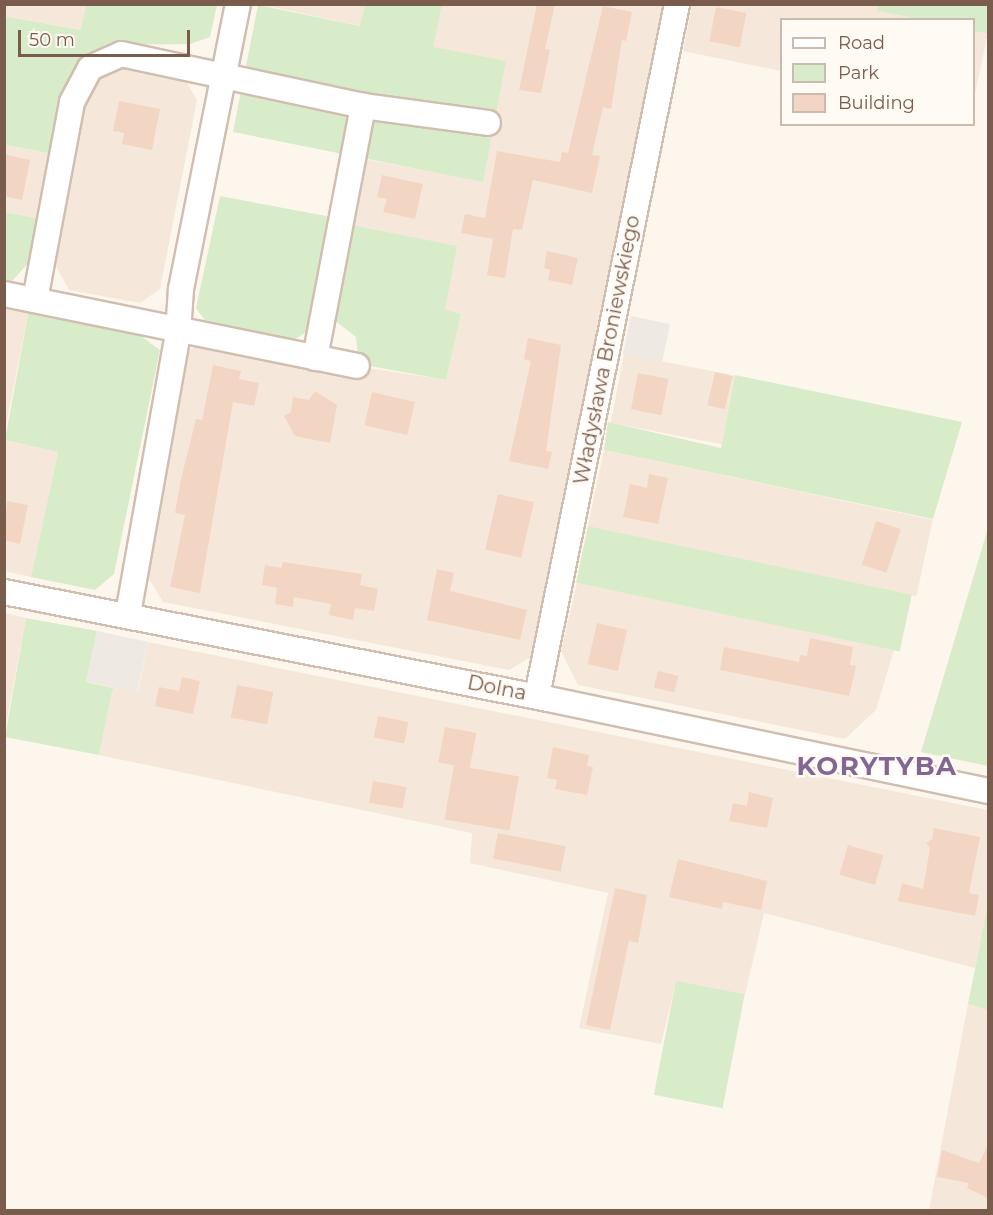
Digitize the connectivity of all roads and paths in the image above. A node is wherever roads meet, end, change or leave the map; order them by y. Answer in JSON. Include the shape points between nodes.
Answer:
{"nodes":[{"id":1,"x":238,"y":4,"type":"edge"},
{"id":2,"x":677,"y":4,"type":"edge"},
{"id":3,"x":224,"y":75,"type":"junction"},
{"id":4,"x":363,"y":106,"type":"junction"},
{"id":5,"x":488,"y":123,"type":"dead end"},
{"id":6,"x":4,"y":294,"type":"edge"},
{"id":7,"x":35,"y":300,"type":"junction"},
{"id":8,"x":178,"y":332,"type":"junction"},
{"id":9,"x":315,"y":358,"type":"junction"},
{"id":10,"x":357,"y":366,"type":"dead end"},
{"id":11,"x":4,"y":592,"type":"edge"},
{"id":12,"x":128,"y":614,"type":"junction"},
{"id":13,"x":537,"y":696,"type":"junction"},
{"id":14,"x":988,"y":791,"type":"edge"}],
"edges":[{"from":1,"to":3,"type":"street"},
{"from":2,"to":13,"type":"street","name":"Władysława Broniewskiego"},
{"from":3,"to":4,"type":"street"},
{"from":3,"to":7,"type":"street","via":[[121,54],[90,68],[72,102]]},
{"from":3,"to":8,"type":"street","via":[[181,289]]},
{"from":4,"to":5,"type":"street"},
{"from":4,"to":9,"type":"street"},
{"from":6,"to":7,"type":"street"},
{"from":7,"to":8,"type":"street"},
{"from":8,"to":9,"type":"street"},
{"from":8,"to":12,"type":"street"},
{"from":9,"to":10,"type":"street"},
{"from":11,"to":12,"type":"street","name":"Dolna"},
{"from":12,"to":13,"type":"street","name":"Dolna"},
{"from":13,"to":14,"type":"street","name":"Dolna"}]}
